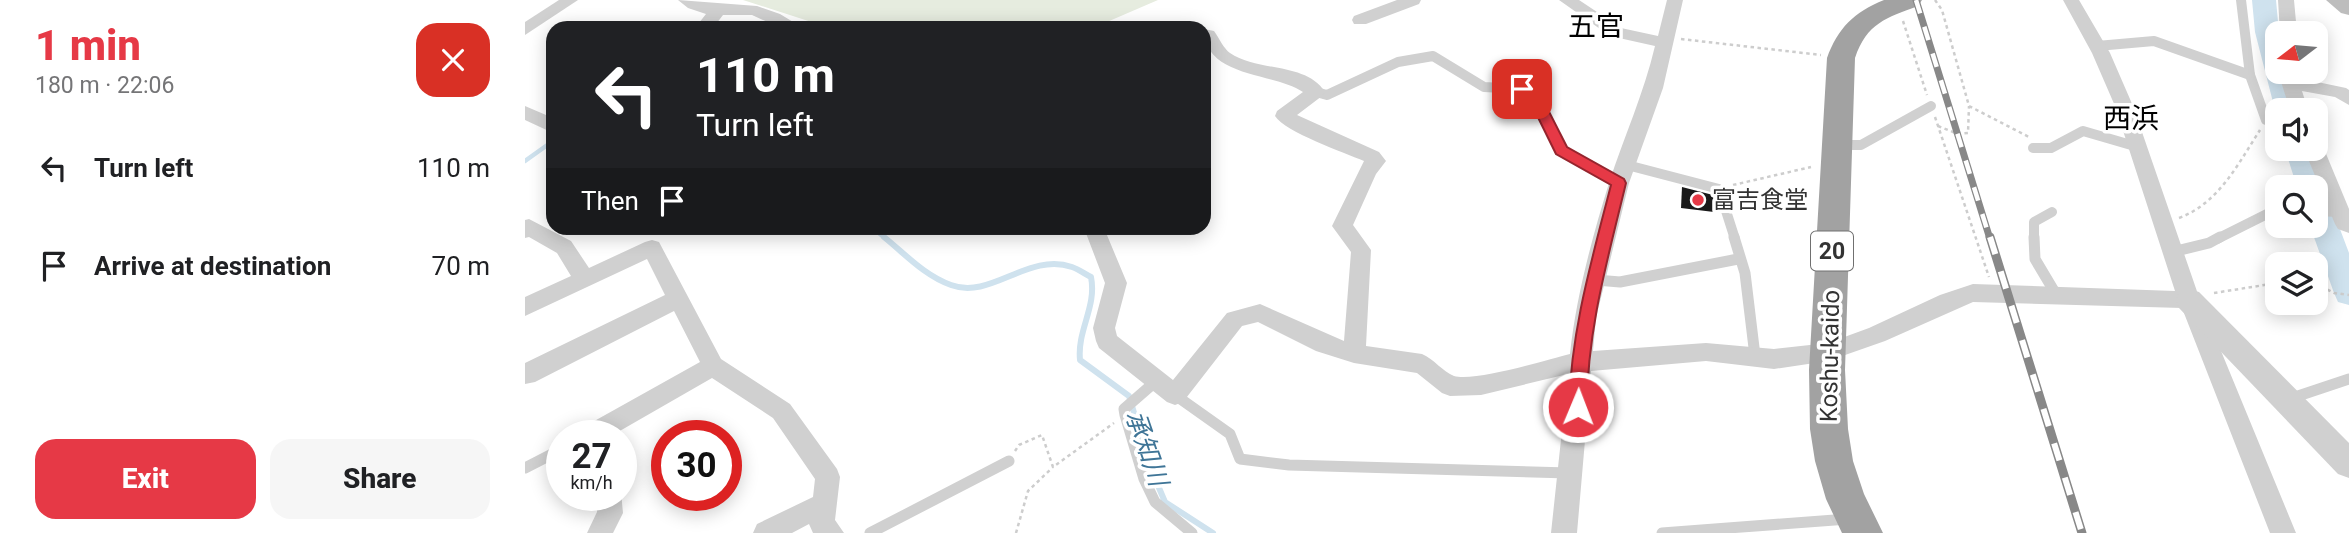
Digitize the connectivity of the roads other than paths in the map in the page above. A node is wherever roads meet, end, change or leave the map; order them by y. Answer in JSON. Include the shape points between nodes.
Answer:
{"nodes":[{"id":1,"x":570,"y":0,"type":"edge"},
{"id":2,"x":686,"y":0,"type":"edge"},
{"id":3,"x":1413,"y":0,"type":"edge"},
{"id":4,"x":1567,"y":0,"type":"edge"},
{"id":5,"x":1675,"y":0,"type":"edge"},
{"id":6,"x":2071,"y":0,"type":"edge"},
{"id":7,"x":2241,"y":0,"type":"edge"},
{"id":8,"x":2287,"y":0,"type":"edge"},
{"id":9,"x":2337,"y":0,"type":"edge"},
{"id":10,"x":1901,"y":1,"type":"edge"},
{"id":11,"x":2349,"y":8,"type":"edge"},
{"id":12,"x":716,"y":11,"type":"junction"},
{"id":13,"x":525,"y":13,"type":"edge"},
{"id":14,"x":544,"y":19,"type":"junction"},
{"id":15,"x":1360,"y":20,"type":"dead end"},
{"id":16,"x":548,"y":21,"type":"edge"},
{"id":17,"x":709,"y":21,"type":"edge"},
{"id":18,"x":778,"y":21,"type":"edge"},
{"id":19,"x":2288,"y":21,"type":"edge"},
{"id":20,"x":525,"y":30,"type":"edge"},
{"id":21,"x":1211,"y":39,"type":"edge"},
{"id":22,"x":1667,"y":40,"type":"junction"},
{"id":23,"x":2097,"y":46,"type":"junction"},
{"id":24,"x":2250,"y":75,"type":"junction"},
{"id":25,"x":2312,"y":84,"type":"edge"},
{"id":26,"x":1316,"y":92,"type":"junction"},
{"id":27,"x":2349,"y":99,"type":"edge"},
{"id":28,"x":1931,"y":106,"type":"road end"},
{"id":29,"x":525,"y":112,"type":"edge"},
{"id":30,"x":2265,"y":117,"type":"edge"},
{"id":31,"x":546,"y":125,"type":"edge"},
{"id":32,"x":2138,"y":147,"type":"junction"},
{"id":33,"x":2033,"y":148,"type":"dead end"},
{"id":34,"x":1835,"y":157,"type":"junction"},
{"id":35,"x":2318,"y":161,"type":"edge"},
{"id":36,"x":1623,"y":174,"type":"junction"},
{"id":37,"x":2052,"y":212,"type":"dead end"},
{"id":38,"x":2265,"y":215,"type":"edge"},
{"id":39,"x":2343,"y":222,"type":"edge"},
{"id":40,"x":525,"y":230,"type":"edge"},
{"id":41,"x":1097,"y":235,"type":"edge"},
{"id":42,"x":2172,"y":252,"type":"junction"},
{"id":43,"x":1738,"y":259,"type":"junction"},
{"id":44,"x":584,"y":278,"type":"junction"},
{"id":45,"x":1596,"y":279,"type":"junction"},
{"id":46,"x":2057,"y":296,"type":"junction"},
{"id":47,"x":2188,"y":296,"type":"junction"},
{"id":48,"x":679,"y":298,"type":"junction"},
{"id":49,"x":525,"y":307,"type":"edge"},
{"id":50,"x":1828,"y":352,"type":"junction"},
{"id":51,"x":1354,"y":354,"type":"junction"},
{"id":52,"x":1755,"y":356,"type":"junction"},
{"id":53,"x":1579,"y":362,"type":"junction"},
{"id":54,"x":713,"y":366,"type":"junction"},
{"id":55,"x":525,"y":373,"type":"edge"},
{"id":56,"x":2349,"y":379,"type":"edge"},
{"id":57,"x":1175,"y":395,"type":"junction"},
{"id":58,"x":1137,"y":399,"type":"junction"},
{"id":59,"x":2286,"y":400,"type":"junction"},
{"id":60,"x":618,"y":420,"type":"edge"},
{"id":61,"x":546,"y":457,"type":"edge"},
{"id":62,"x":1009,"y":461,"type":"road end"},
{"id":63,"x":2349,"y":464,"type":"edge"},
{"id":64,"x":525,"y":468,"type":"edge"},
{"id":65,"x":1570,"y":473,"type":"junction"},
{"id":66,"x":824,"y":504,"type":"junction"},
{"id":67,"x":610,"y":511,"type":"edge"},
{"id":68,"x":1859,"y":526,"type":"edge"},
{"id":69,"x":600,"y":533,"type":"edge"},
{"id":70,"x":766,"y":533,"type":"edge"},
{"id":71,"x":831,"y":533,"type":"edge"},
{"id":72,"x":870,"y":533,"type":"edge"},
{"id":73,"x":1192,"y":533,"type":"edge"},
{"id":74,"x":1564,"y":533,"type":"edge"},
{"id":75,"x":1663,"y":533,"type":"edge"},
{"id":76,"x":2283,"y":533,"type":"edge"}],
"edges":[{"from":1,"to":14,"type":"street"},
{"from":2,"to":12,"type":"street"},
{"from":3,"to":15,"type":"street"},
{"from":4,"to":22,"type":"street","via":[[1616,32]]},
{"from":5,"to":22,"type":"street"},
{"from":6,"to":23,"type":"street"},
{"from":7,"to":24,"type":"lane"},
{"from":8,"to":19,"type":"street"},
{"from":9,"to":11,"type":"main road"},
{"from":10,"to":34,"type":"highway","name":"Koshu-kaido","number":"20","via":[[1854,27],[1841,58]]},
{"from":12,"to":17,"type":"street"},
{"from":12,"to":18,"type":"street","via":[[754,10]]},
{"from":13,"to":14,"type":"street"},
{"from":14,"to":16,"type":"street"},
{"from":14,"to":20,"type":"street"},
{"from":21,"to":26,"type":"street","via":[[1223,57],[1296,79]]},
{"from":22,"to":36,"type":"street"},
{"from":23,"to":24,"type":"lane","via":[[2154,41]]},
{"from":23,"to":32,"type":"street"},
{"from":24,"to":30,"type":"lane"},
{"from":25,"to":27,"type":"street"},
{"from":26,"to":36,"type":"lane","via":[[1327,95],[1398,62],[1433,56],[1484,87],[1533,94],[1562,150]]},
{"from":26,"to":51,"type":"street","via":[[1284,116],[1376,161],[1342,226],[1361,250]]},
{"from":28,"to":34,"type":"lane"},
{"from":29,"to":31,"type":"street"},
{"from":32,"to":33,"type":"lane","via":[[2083,131],[2051,148]]},
{"from":32,"to":42,"type":"street"},
{"from":34,"to":50,"type":"highway","name":"Koshu-kaido","number":"20"},
{"from":35,"to":39,"type":"street"},
{"from":36,"to":43,"type":"lane","via":[[1719,189]]},
{"from":36,"to":45,"type":"street"},
{"from":37,"to":46,"type":"lane","via":[[2034,222],[2035,259]]},
{"from":38,"to":42,"type":"lane","via":[[2209,243]]},
{"from":40,"to":44,"type":"street","via":[[564,247]]},
{"from":41,"to":58,"type":"street","via":[[1116,283],[1104,328],[1107,341]]},
{"from":42,"to":47,"type":"street"},
{"from":43,"to":45,"type":"lane","via":[[1620,282]]},
{"from":43,"to":52,"type":"lane","via":[[1745,273]]},
{"from":44,"to":48,"type":"street","via":[[652,248]]},
{"from":44,"to":49,"type":"street"},
{"from":45,"to":53,"type":"street"},
{"from":46,"to":47,"type":"street"},
{"from":46,"to":50,"type":"street","via":[[1973,293]]},
{"from":47,"to":59,"type":"street"},
{"from":47,"to":76,"type":"street"},
{"from":48,"to":54,"type":"street"},
{"from":48,"to":55,"type":"street"},
{"from":50,"to":52,"type":"street","via":[[1774,359]]},
{"from":50,"to":68,"type":"highway","name":"Koshu-kaido","number":"20","via":[[1832,450]]},
{"from":51,"to":53,"type":"street","via":[[1422,364],[1450,386],[1481,385]]},
{"from":51,"to":57,"type":"street","via":[[1261,313],[1247,315],[1235,320]]},
{"from":52,"to":53,"type":"street","via":[[1706,352]]},
{"from":53,"to":65,"type":"street"},
{"from":54,"to":60,"type":"street"},
{"from":54,"to":66,"type":"street","via":[[778,407],[828,477]]},
{"from":56,"to":59,"type":"lane"},
{"from":57,"to":58,"type":"street"},
{"from":57,"to":65,"type":"lane","via":[[1230,434],[1240,459],[1289,465]]},
{"from":58,"to":73,"type":"lane","via":[[1144,479],[1155,502]]},
{"from":59,"to":63,"type":"street"},
{"from":61,"to":64,"type":"lane"},
{"from":62,"to":72,"type":"lane"},
{"from":65,"to":74,"type":"street"},
{"from":66,"to":70,"type":"street"},
{"from":66,"to":71,"type":"street","via":[[822,525]]},
{"from":67,"to":69,"type":"street"},
{"from":68,"to":75,"type":"lane"}]}
